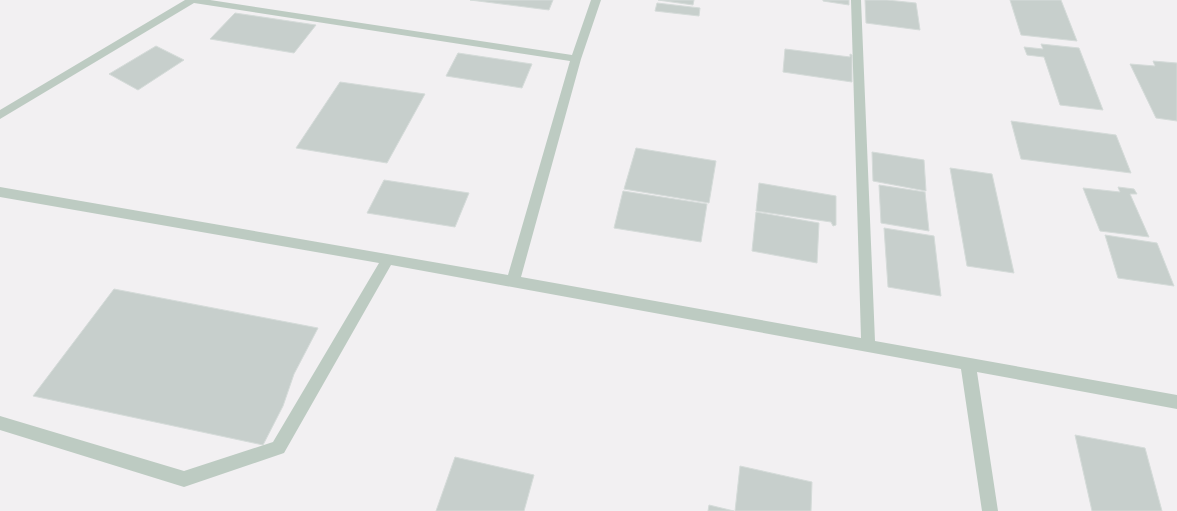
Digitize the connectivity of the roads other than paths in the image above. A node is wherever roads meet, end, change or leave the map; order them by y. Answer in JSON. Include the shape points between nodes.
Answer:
{"nodes":[{"id":1,"x":192,"y":0,"type":"edge"},
{"id":2,"x":596,"y":0,"type":"edge"},
{"id":3,"x":856,"y":0,"type":"edge"},
{"id":4,"x":576,"y":59,"type":"junction"},
{"id":5,"x":0,"y":115,"type":"edge"},
{"id":6,"x":0,"y":192,"type":"edge"},
{"id":7,"x":388,"y":259,"type":"junction"},
{"id":8,"x":513,"y":281,"type":"junction"},
{"id":9,"x":868,"y":346,"type":"junction"},
{"id":10,"x":968,"y":364,"type":"junction"},
{"id":11,"x":1177,"y":402,"type":"edge"},
{"id":12,"x":0,"y":423,"type":"edge"},
{"id":13,"x":990,"y":511,"type":"edge"}],
"edges":[{"from":1,"to":4,"type":"lane"},
{"from":1,"to":5,"type":"lane"},
{"from":2,"to":4,"type":"lane"},
{"from":3,"to":9,"type":"lane"},
{"from":4,"to":8,"type":"lane"},
{"from":6,"to":7,"type":"lane"},
{"from":7,"to":8,"type":"lane"},
{"from":7,"to":12,"type":"lane","via":[[278,448],[184,479]]},
{"from":8,"to":9,"type":"lane"},
{"from":9,"to":10,"type":"lane"},
{"from":10,"to":11,"type":"lane"},
{"from":10,"to":13,"type":"lane"}]}
